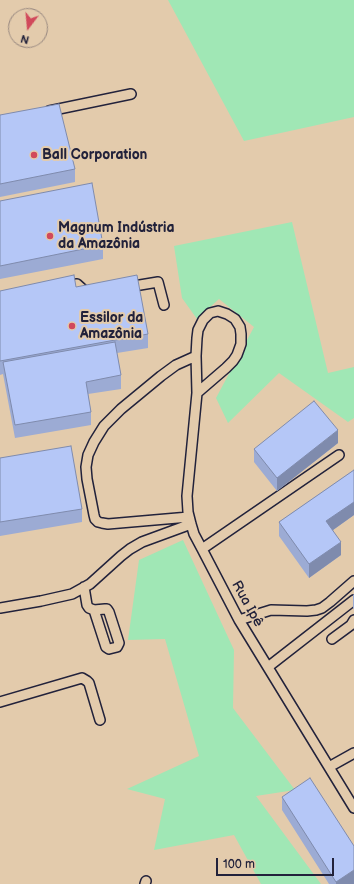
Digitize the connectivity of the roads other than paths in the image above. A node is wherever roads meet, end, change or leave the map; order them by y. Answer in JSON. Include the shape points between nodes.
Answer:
{"nodes":[{"id":1,"x":131,"y":94,"type":"dead end"},
{"id":2,"x":42,"y":112,"type":"edge"},
{"id":3,"x":54,"y":288,"type":"edge"},
{"id":4,"x":119,"y":289,"type":"edge"},
{"id":5,"x":96,"y":293,"type":"edge"},
{"id":6,"x":164,"y":305,"type":"dead end"},
{"id":7,"x":196,"y":356,"type":"junction"},
{"id":8,"x":198,"y":393,"type":"junction"},
{"id":9,"x":340,"y":455,"type":"dead end"},
{"id":10,"x":190,"y":520,"type":"junction"},
{"id":11,"x":202,"y":549,"type":"junction"},
{"id":12,"x":354,"y":581,"type":"edge"},
{"id":13,"x":84,"y":587,"type":"junction"},
{"id":14,"x":354,"y":600,"type":"edge"},
{"id":15,"x":346,"y":606,"type":"junction"},
{"id":16,"x":0,"y":608,"type":"edge"},
{"id":17,"x":94,"y":610,"type":"dead end"},
{"id":18,"x":354,"y":619,"type":"edge"},
{"id":19,"x":239,"y":620,"type":"junction"},
{"id":20,"x":332,"y":639,"type":"dead end"},
{"id":21,"x":268,"y":667,"type":"junction"},
{"id":22,"x":0,"y":702,"type":"edge"},
{"id":23,"x":100,"y":720,"type":"dead end"},
{"id":24,"x":352,"y":752,"type":"edge"},
{"id":25,"x":329,"y":767,"type":"junction"},
{"id":26,"x":354,"y":808,"type":"edge"}],
"edges":[{"from":1,"to":2,"type":"street"},
{"from":3,"to":5,"type":"street","via":[[77,284],[88,294]]},
{"from":4,"to":6,"type":"street","via":[[158,282]]},
{"from":7,"to":8,"type":"street","name":"Rua Ipê"},
{"from":7,"to":8,"type":"street","name":"Rua Ipê","via":[[198,330],[210,313],[218,311],[235,319],[241,334],[237,355]]},
{"from":7,"to":10,"type":"street","via":[[176,365],[120,409],[104,426],[94,442],[86,467],[95,519],[102,523]]},
{"from":8,"to":10,"type":"street","name":"Rua Ipê","via":[[187,496]]},
{"from":9,"to":11,"type":"street"},
{"from":10,"to":11,"type":"street","name":"Rua Ipê"},
{"from":10,"to":13,"type":"street","via":[[130,549]]},
{"from":11,"to":19,"type":"street","name":"Rua Ipê"},
{"from":12,"to":19,"type":"street","via":[[322,608],[307,611],[271,610]]},
{"from":13,"to":16,"type":"street","via":[[58,598]]},
{"from":13,"to":17,"type":"street","via":[[88,608]]},
{"from":14,"to":15,"type":"street"},
{"from":15,"to":18,"type":"street"},
{"from":15,"to":21,"type":"street"},
{"from":18,"to":20,"type":"street","via":[[351,625]]},
{"from":19,"to":21,"type":"street","name":"Rua Ipê"},
{"from":21,"to":25,"type":"street","name":"Rua Ipê"},
{"from":22,"to":23,"type":"street","via":[[82,678],[89,683]]},
{"from":24,"to":25,"type":"street"},
{"from":25,"to":26,"type":"street","name":"Rua Ipê"}]}
